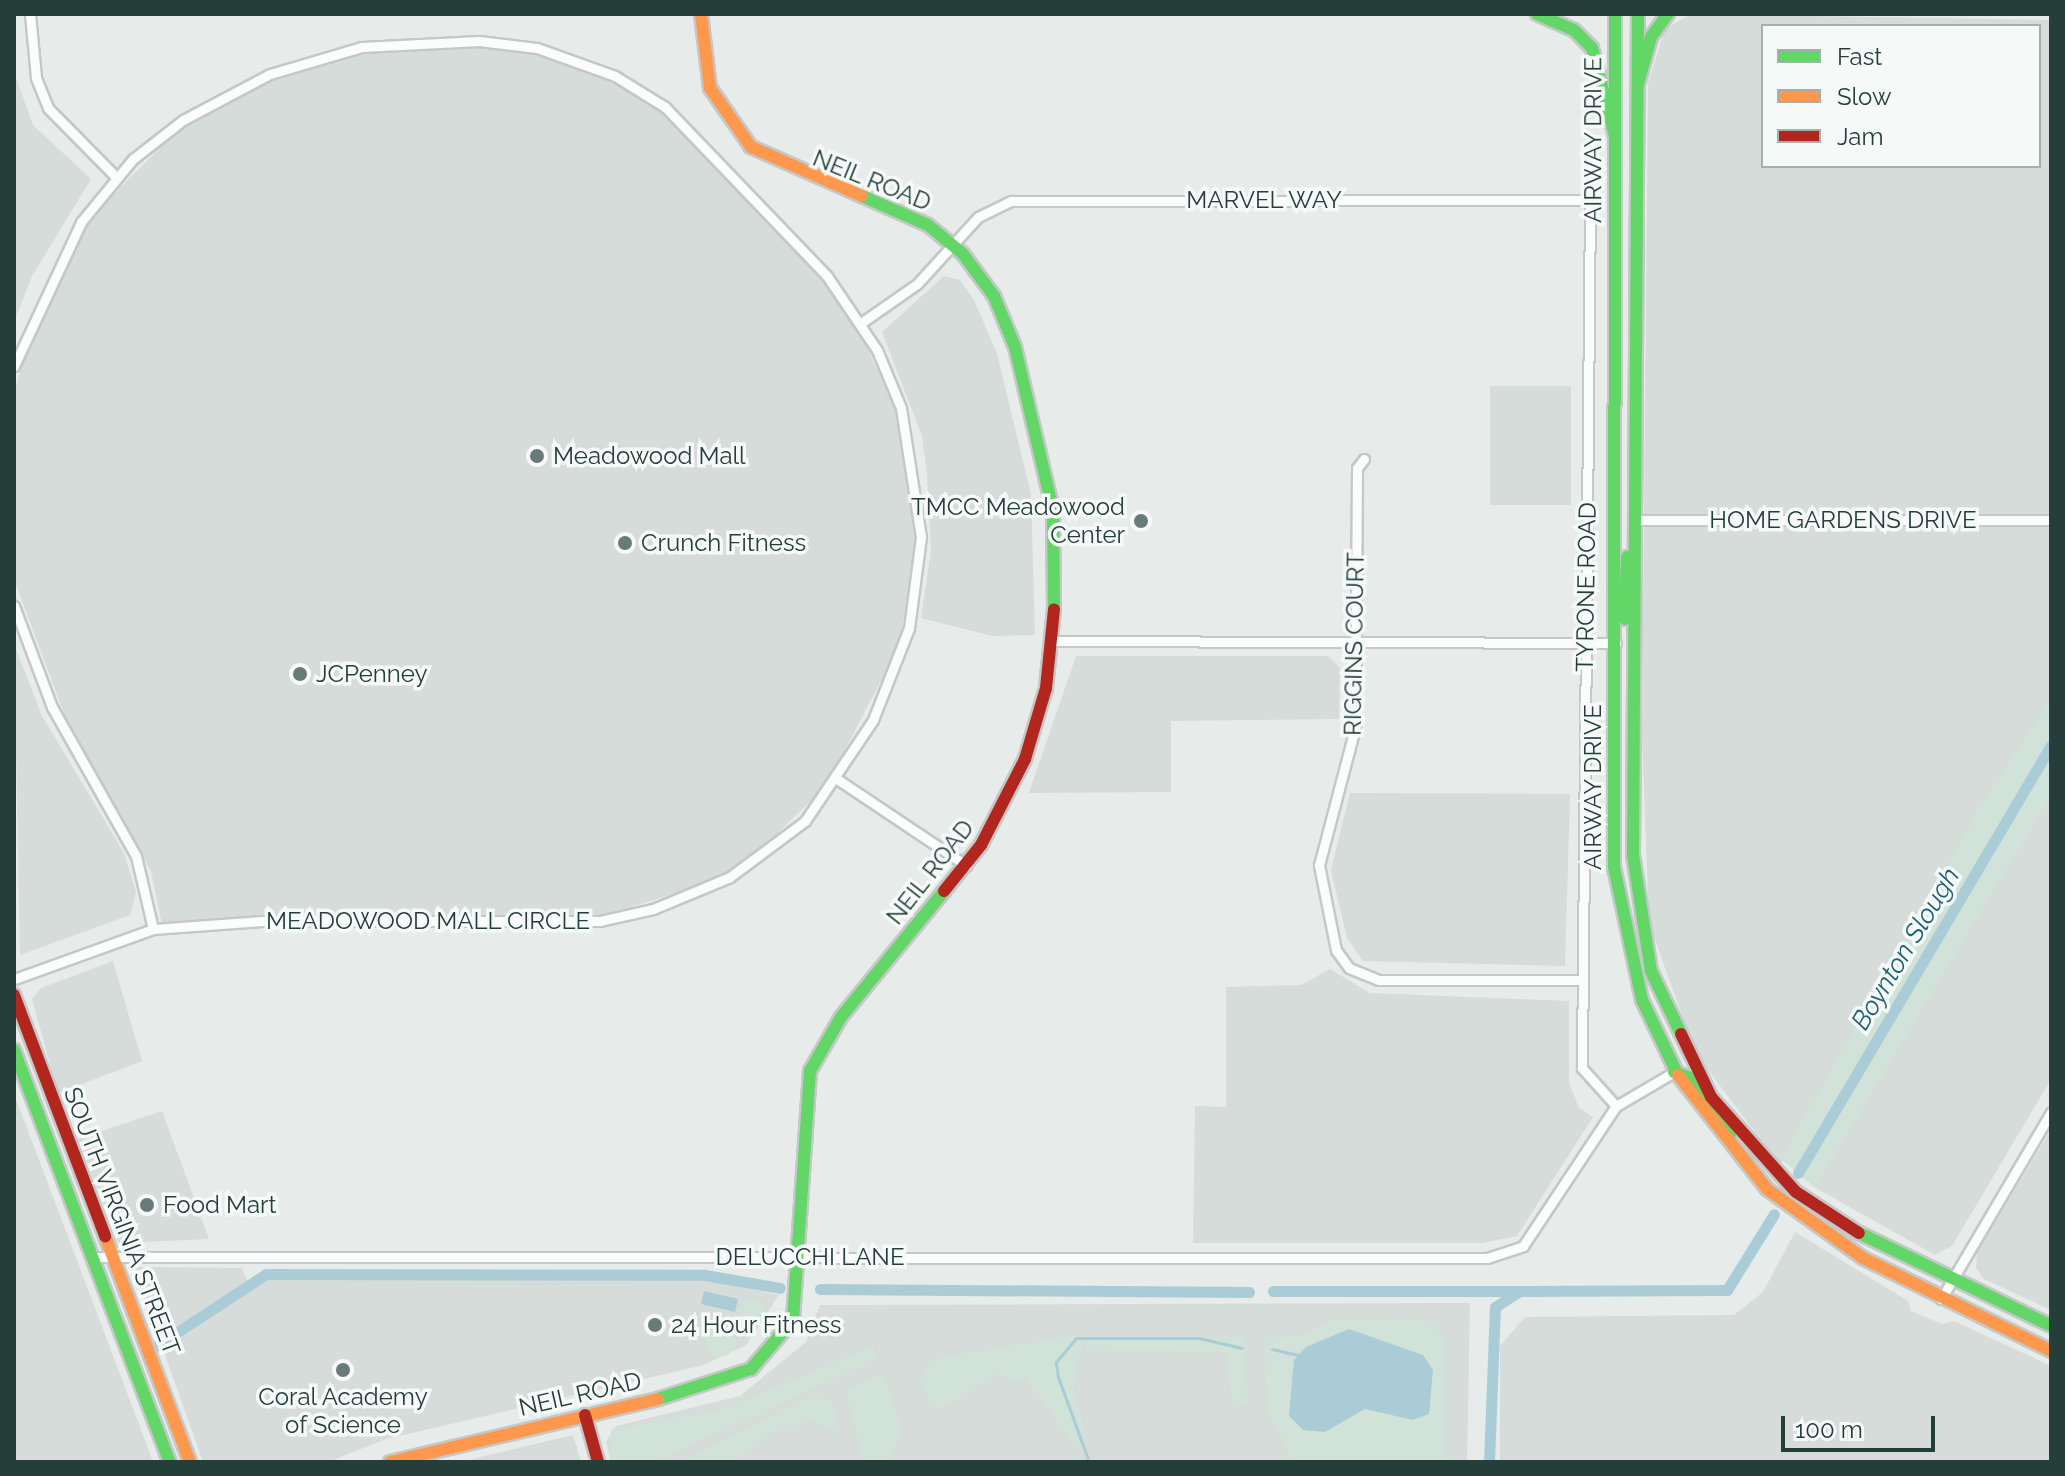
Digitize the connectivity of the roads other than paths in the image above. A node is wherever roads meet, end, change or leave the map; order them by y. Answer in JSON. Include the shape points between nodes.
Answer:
{"nodes":[{"id":1,"x":30,"y":14,"type":"edge"},
{"id":2,"x":701,"y":14,"type":"edge"},
{"id":3,"x":1537,"y":14,"type":"edge"},
{"id":4,"x":1615,"y":14,"type":"edge"},
{"id":5,"x":1638,"y":14,"type":"edge"},
{"id":6,"x":1668,"y":14,"type":"edge"},
{"id":7,"x":1638,"y":84,"type":"junction"},
{"id":8,"x":1615,"y":136,"type":"junction"},
{"id":9,"x":117,"y":178,"type":"junction"},
{"id":10,"x":1590,"y":200,"type":"joint"},
{"id":11,"x":954,"y":245,"type":"junction"},
{"id":12,"x":861,"y":323,"type":"junction"},
{"id":13,"x":14,"y":366,"type":"edge"},
{"id":14,"x":1364,"y":459,"type":"dead end"},
{"id":15,"x":1635,"y":520,"type":"junction"},
{"id":16,"x":2051,"y":520,"type":"edge"},
{"id":17,"x":14,"y":606,"type":"edge"},
{"id":18,"x":1053,"y":641,"type":"junction"},
{"id":19,"x":1356,"y":642,"type":"junction"},
{"id":20,"x":1586,"y":643,"type":"junction"},
{"id":21,"x":1616,"y":643,"type":"junction"},
{"id":22,"x":1633,"y":766,"type":"junction"},
{"id":23,"x":837,"y":779,"type":"junction"},
{"id":24,"x":967,"y":866,"type":"junction"},
{"id":25,"x":153,"y":929,"type":"junction"},
{"id":26,"x":14,"y":979,"type":"edge"},
{"id":27,"x":1583,"y":980,"type":"junction"},
{"id":28,"x":14,"y":995,"type":"edge"},
{"id":29,"x":14,"y":1050,"type":"edge"},
{"id":30,"x":1674,"y":1072,"type":"junction"},
{"id":31,"x":1616,"y":1106,"type":"junction"},
{"id":32,"x":2051,"y":1112,"type":"edge"},
{"id":33,"x":1749,"y":1148,"type":"junction"},
{"id":34,"x":113,"y":1256,"type":"junction"},
{"id":35,"x":94,"y":1257,"type":"junction"},
{"id":36,"x":801,"y":1257,"type":"junction"},
{"id":37,"x":1951,"y":1280,"type":"junction"},
{"id":38,"x":1941,"y":1299,"type":"junction"},
{"id":39,"x":2051,"y":1326,"type":"edge"},
{"id":40,"x":2051,"y":1351,"type":"edge"},
{"id":41,"x":585,"y":1415,"type":"junction"},
{"id":42,"x":163,"y":1442,"type":"junction"},
{"id":43,"x":164,"y":1462,"type":"edge"},
{"id":44,"x":170,"y":1462,"type":"edge"},
{"id":45,"x":190,"y":1462,"type":"edge"},
{"id":46,"x":390,"y":1462,"type":"edge"},
{"id":47,"x":598,"y":1462,"type":"edge"}],
"edges":[{"from":1,"to":9,"type":"street","via":[[36,78],[48,108]]},
{"from":2,"to":11,"type":"main road","name":"NEIL ROAD","via":[[710,88],[751,147],[795,172],[904,212]]},
{"from":3,"to":8,"type":"main road","via":[[1574,30],[1592,48]]},
{"from":4,"to":8,"type":"main road","name":"AIRWAY DRIVE"},
{"from":5,"to":7,"type":"main road","name":"AIRWAY DRIVE"},
{"from":6,"to":7,"type":"main road","via":[[1651,37]]},
{"from":7,"to":15,"type":"main road","name":"AIRWAY DRIVE"},
{"from":8,"to":21,"type":"main road","name":"AIRWAY DRIVE"},
{"from":9,"to":12,"type":"street","name":"MEADOWOOD MALL CIRCLE","via":[[183,120],[298,63],[419,41],[537,48],[617,77],[687,126]]},
{"from":9,"to":13,"type":"street","name":"MEADOWOOD MALL CIRCLE","via":[[64,250]]},
{"from":10,"to":11,"type":"street","name":"MARVEL WAY","via":[[1011,201],[988,209]]},
{"from":10,"to":20,"type":"street","name":"TYRONE ROAD"},
{"from":11,"to":12,"type":"street","name":"MARVEL WAY","via":[[917,284]]},
{"from":11,"to":18,"type":"main road","name":"NEIL ROAD","via":[[994,296],[1015,347],[1053,510]]},
{"from":12,"to":23,"type":"street","name":"MEADOWOOD MALL CIRCLE","via":[[910,439],[920,547],[900,659]]},
{"from":14,"to":19,"type":"street","name":"RIGGINS COURT","via":[[1357,468]]},
{"from":15,"to":16,"type":"street","name":"HOME GARDENS DRIVE"},
{"from":15,"to":21,"type":"main road","via":[[1624,632]]},
{"from":15,"to":22,"type":"main road","name":"AIRWAY DRIVE"},
{"from":17,"to":25,"type":"street","via":[[52,707],[136,856]]},
{"from":18,"to":19,"type":"street"},
{"from":18,"to":24,"type":"main road","name":"NEIL ROAD","via":[[1033,738]]},
{"from":19,"to":20,"type":"street"},
{"from":19,"to":27,"type":"street","name":"RIGGINS COURT","via":[[1352,748],[1319,865],[1342,960],[1379,980]]},
{"from":20,"to":21,"type":"street"},
{"from":20,"to":27,"type":"street","name":"TYRONE ROAD"},
{"from":21,"to":22,"type":"main road","via":[[1626,654]]},
{"from":21,"to":30,"type":"main road","name":"AIRWAY DRIVE","via":[[1616,889],[1642,1000]]},
{"from":22,"to":33,"type":"main road","name":"AIRWAY DRIVE","via":[[1633,885],[1651,971],[1691,1064]]},
{"from":23,"to":24,"type":"street"},
{"from":23,"to":25,"type":"street","name":"MEADOWOOD MALL CIRCLE","via":[[768,854],[679,900],[630,915],[575,923],[262,921]]},
{"from":24,"to":36,"type":"main road","name":"NEIL ROAD","via":[[841,1017],[810,1071],[801,1125]]},
{"from":25,"to":26,"type":"street","name":"MEADOWOOD MALL CIRCLE"},
{"from":27,"to":31,"type":"street","name":"TYRONE ROAD","via":[[1582,1068]]},
{"from":28,"to":34,"type":"main road","name":"SOUTH VIRGINIA STREET"},
{"from":29,"to":35,"type":"main road","name":"SOUTH VIRGINIA STREET"},
{"from":30,"to":31,"type":"street"},
{"from":30,"to":33,"type":"main road","via":[[1688,1077],[1723,1128]]},
{"from":30,"to":38,"type":"main road","name":"AIRWAY DRIVE","via":[[1722,1142],[1789,1208]]},
{"from":31,"to":36,"type":"street","name":"DELUCCHI LANE","via":[[1523,1246],[1487,1258]]},
{"from":32,"to":37,"type":"street"},
{"from":33,"to":37,"type":"main road","name":"AIRWAY DRIVE","via":[[1844,1226]]},
{"from":34,"to":35,"type":"street","name":"DELUCCHI LANE"},
{"from":34,"to":36,"type":"street","name":"DELUCCHI LANE"},
{"from":34,"to":45,"type":"main road","name":"SOUTH VIRGINIA STREET"},
{"from":35,"to":42,"type":"main road","name":"SOUTH VIRGINIA STREET"},
{"from":36,"to":41,"type":"main road","name":"NEIL ROAD","via":[[793,1320],[751,1369]]},
{"from":37,"to":38,"type":"street"},
{"from":37,"to":39,"type":"main road","name":"AIRWAY DRIVE"},
{"from":38,"to":40,"type":"main road","name":"AIRWAY DRIVE"},
{"from":41,"to":46,"type":"main road","name":"NEIL ROAD"},
{"from":41,"to":47,"type":"main road"},
{"from":42,"to":43,"type":"main road"},
{"from":42,"to":44,"type":"main road","name":"SOUTH VIRGINIA STREET"}]}
